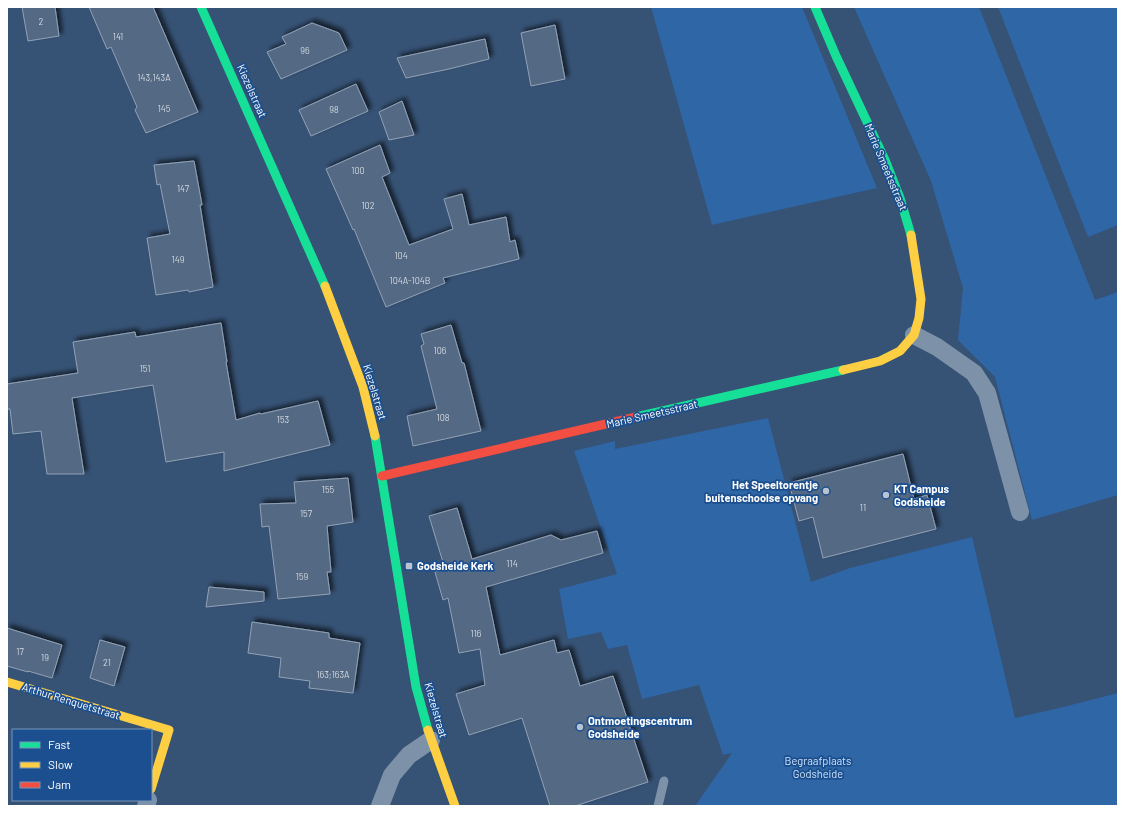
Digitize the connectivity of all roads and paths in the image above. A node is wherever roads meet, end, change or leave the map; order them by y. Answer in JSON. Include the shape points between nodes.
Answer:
{"nodes":[{"id":1,"x":201,"y":7,"type":"edge"},
{"id":2,"x":815,"y":7,"type":"edge"},
{"id":3,"x":914,"y":335,"type":"junction"},
{"id":4,"x":382,"y":476,"type":"junction"},
{"id":5,"x":1020,"y":512,"type":"dead end"},
{"id":6,"x":7,"y":682,"type":"edge"},
{"id":7,"x":431,"y":740,"type":"junction"},
{"id":8,"x":664,"y":781,"type":"dead end"},
{"id":9,"x":152,"y":785,"type":"edge"},
{"id":10,"x":380,"y":806,"type":"edge"},
{"id":11,"x":455,"y":806,"type":"edge"},
{"id":12,"x":658,"y":806,"type":"edge"}],
"edges":[{"from":1,"to":4,"type":"street","name":"Kiezelstraat","via":[[324,284],[363,387],[376,437]]},
{"from":2,"to":3,"type":"street","name":"Marie Smeetsstraat","via":[[885,160],[905,212],[911,233],[921,299]]},
{"from":3,"to":4,"type":"street","name":"Marie Smeetsstraat","via":[[900,351],[880,361]]},
{"from":3,"to":5,"type":"street","via":[[937,347],[974,373],[987,393]]},
{"from":4,"to":7,"type":"street","name":"Kiezelstraat","via":[[416,687]]},
{"from":6,"to":9,"type":"street","name":"Arthur Renquetstraat","via":[[169,730]]},
{"from":7,"to":10,"type":"street","via":[[409,755],[392,775]]},
{"from":7,"to":11,"type":"street","name":"Kiezelstraat"},
{"from":8,"to":12,"type":"lane"}]}
